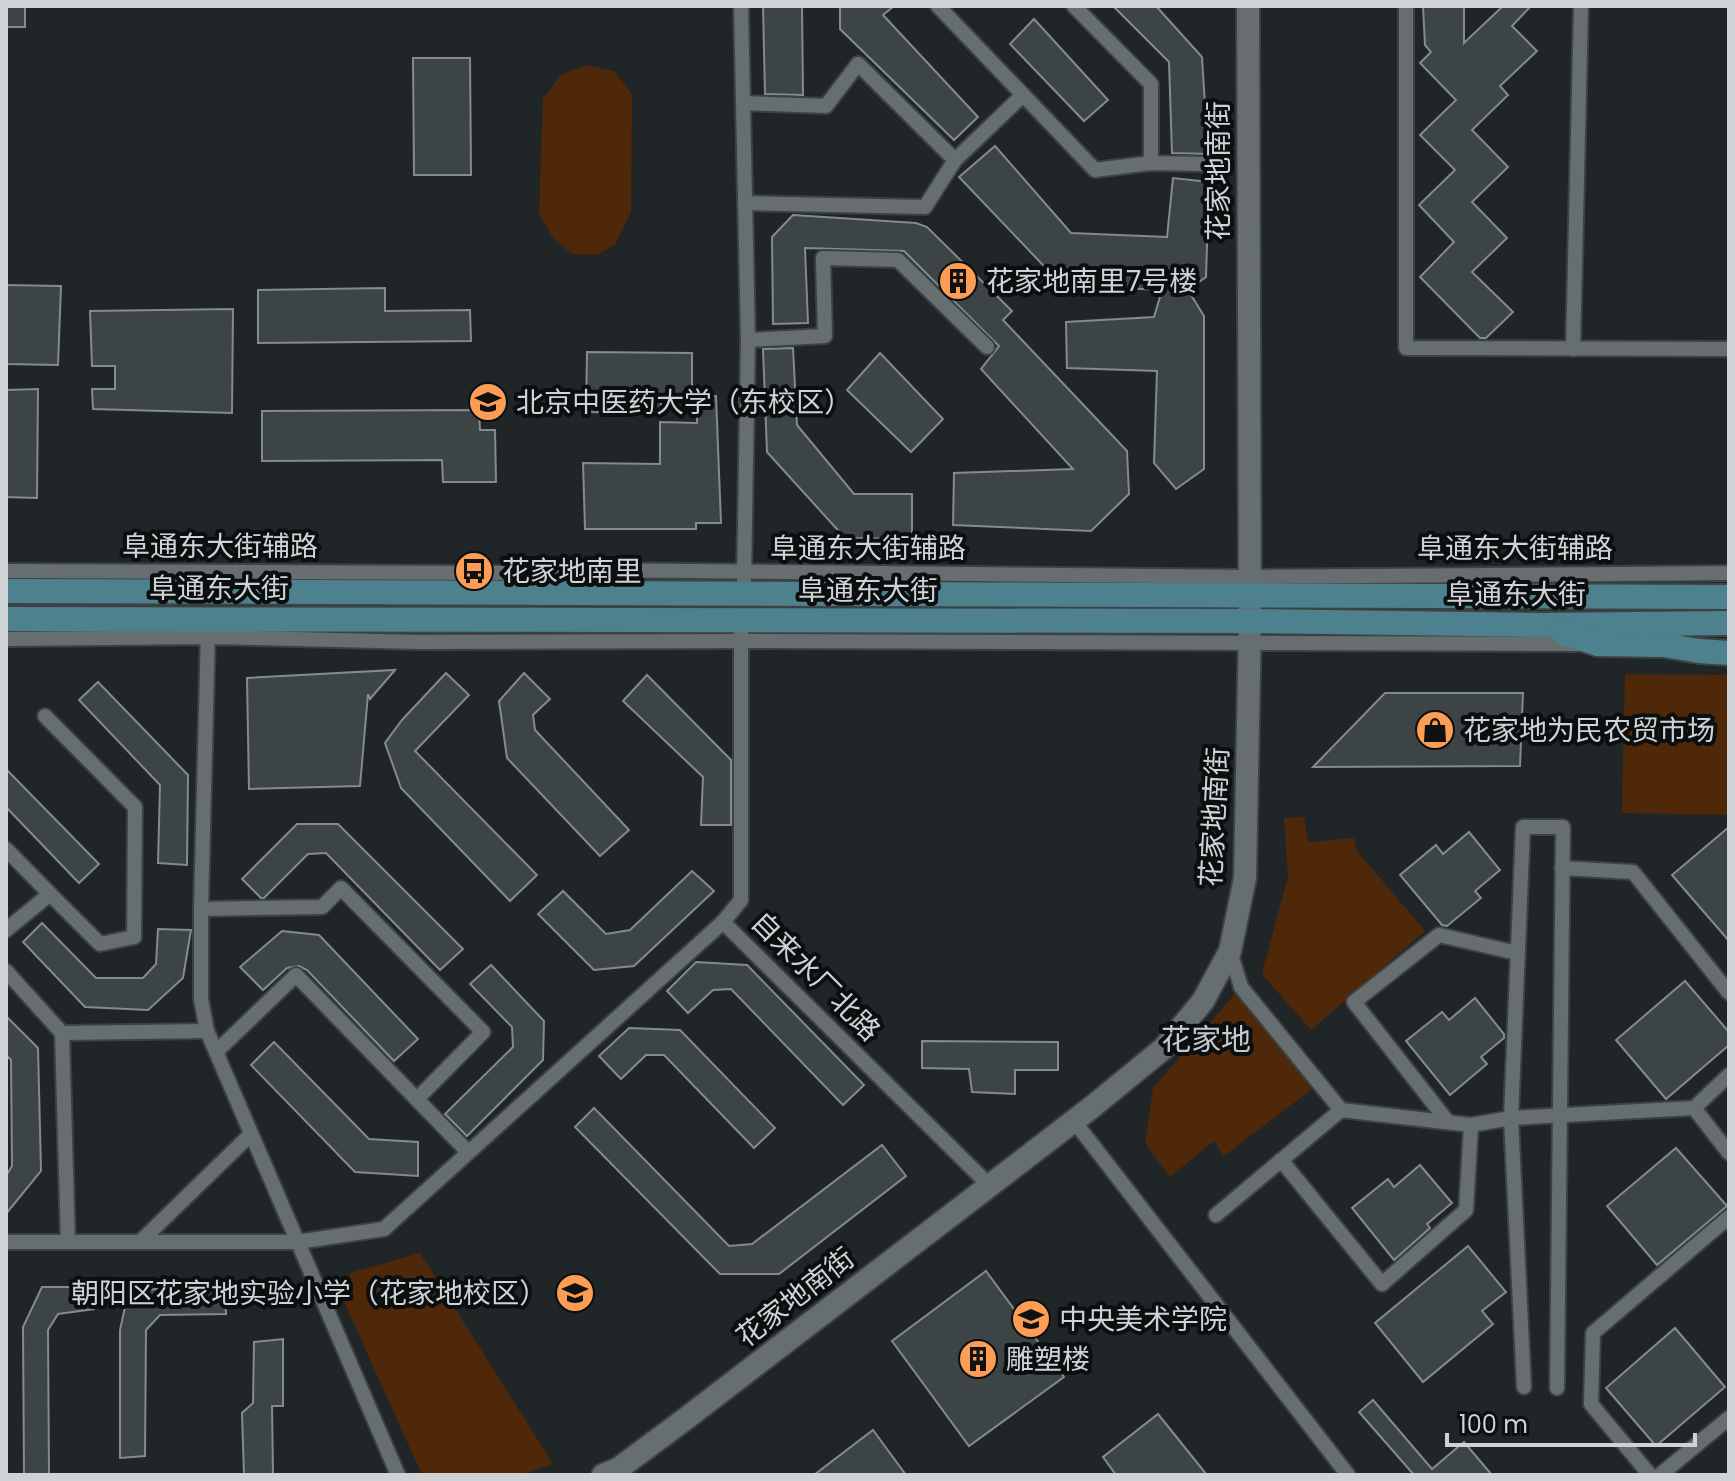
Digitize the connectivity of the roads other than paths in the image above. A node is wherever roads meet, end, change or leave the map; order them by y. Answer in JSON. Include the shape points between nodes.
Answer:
{"nodes":[{"id":1,"x":741,"y":6,"type":"edge"},
{"id":2,"x":938,"y":6,"type":"edge"},
{"id":3,"x":1074,"y":6,"type":"edge"},
{"id":4,"x":1248,"y":6,"type":"edge"},
{"id":5,"x":1406,"y":6,"type":"edge"},
{"id":6,"x":1581,"y":6,"type":"edge"},
{"id":7,"x":1023,"y":95,"type":"junction"},
{"id":8,"x":743,"y":103,"type":"junction"},
{"id":9,"x":955,"y":160,"type":"junction"},
{"id":10,"x":1151,"y":163,"type":"junction"},
{"id":11,"x":1206,"y":164,"type":"dead end"},
{"id":12,"x":745,"y":203,"type":"junction"},
{"id":13,"x":748,"y":340,"type":"junction"},
{"id":14,"x":987,"y":347,"type":"dead end"},
{"id":15,"x":1573,"y":349,"type":"junction"},
{"id":16,"x":1729,"y":349,"type":"edge"},
{"id":17,"x":6,"y":571,"type":"edge"},
{"id":18,"x":1729,"y":573,"type":"edge"},
{"id":19,"x":1249,"y":586,"type":"junction"},
{"id":20,"x":6,"y":591,"type":"edge"},
{"id":21,"x":1725,"y":597,"type":"edge"},
{"id":22,"x":743,"y":607,"type":"junction"},
{"id":23,"x":6,"y":619,"type":"edge"},
{"id":24,"x":1729,"y":623,"type":"edge"},
{"id":25,"x":1541,"y":625,"type":"junction"},
{"id":26,"x":208,"y":628,"type":"junction"},
{"id":27,"x":1250,"y":632,"type":"junction"},
{"id":28,"x":6,"y":639,"type":"edge"},
{"id":29,"x":1598,"y":644,"type":"junction"},
{"id":30,"x":1729,"y":653,"type":"edge"},
{"id":31,"x":45,"y":716,"type":"dead end"},
{"id":32,"x":6,"y":849,"type":"edge"},
{"id":33,"x":1562,"y":868,"type":"junction"},
{"id":34,"x":50,"y":894,"type":"junction"},
{"id":35,"x":201,"y":909,"type":"junction"},
{"id":36,"x":723,"y":922,"type":"junction"},
{"id":37,"x":6,"y":930,"type":"edge"},
{"id":38,"x":1230,"y":951,"type":"junction"},
{"id":39,"x":1517,"y":953,"type":"junction"},
{"id":40,"x":6,"y":971,"type":"edge"},
{"id":41,"x":1726,"y":982,"type":"edge"},
{"id":42,"x":207,"y":1031,"type":"junction"},
{"id":43,"x":62,"y":1033,"type":"junction"},
{"id":44,"x":216,"y":1052,"type":"junction"},
{"id":45,"x":1729,"y":1075,"type":"edge"},
{"id":46,"x":417,"y":1099,"type":"junction"},
{"id":47,"x":1694,"y":1108,"type":"junction"},
{"id":48,"x":1341,"y":1110,"type":"junction"},
{"id":49,"x":1558,"y":1115,"type":"junction"},
{"id":50,"x":1511,"y":1118,"type":"junction"},
{"id":51,"x":1074,"y":1121,"type":"junction"},
{"id":52,"x":1448,"y":1122,"type":"junction"},
{"id":53,"x":1471,"y":1125,"type":"junction"},
{"id":54,"x":251,"y":1134,"type":"junction"},
{"id":55,"x":468,"y":1152,"type":"junction"},
{"id":56,"x":1729,"y":1153,"type":"edge"},
{"id":57,"x":1281,"y":1160,"type":"junction"},
{"id":58,"x":989,"y":1185,"type":"junction"},
{"id":59,"x":1216,"y":1215,"type":"dead end"},
{"id":60,"x":1729,"y":1217,"type":"edge"},
{"id":61,"x":6,"y":1242,"type":"edge"},
{"id":62,"x":68,"y":1242,"type":"junction"},
{"id":63,"x":140,"y":1242,"type":"junction"},
{"id":64,"x":297,"y":1242,"type":"junction"},
{"id":65,"x":1524,"y":1387,"type":"dead end"},
{"id":66,"x":1557,"y":1388,"type":"dead end"},
{"id":67,"x":1729,"y":1418,"type":"edge"},
{"id":68,"x":611,"y":1473,"type":"edge"},
{"id":69,"x":398,"y":1475,"type":"edge"},
{"id":70,"x":1348,"y":1475,"type":"edge"},
{"id":71,"x":1650,"y":1475,"type":"edge"},
{"id":72,"x":1660,"y":1475,"type":"edge"}],
"edges":[{"from":1,"to":8,"type":"street","name":"自来水厂北路"},
{"from":2,"to":7,"type":"street"},
{"from":3,"to":10,"type":"street","via":[[1151,84]]},
{"from":4,"to":19,"type":"street","name":"花家地南街"},
{"from":5,"to":15,"type":"street","via":[[1406,348]]},
{"from":6,"to":15,"type":"street"},
{"from":7,"to":9,"type":"street"},
{"from":7,"to":10,"type":"street","via":[[1095,170]]},
{"from":8,"to":9,"type":"street","via":[[826,106],[858,64]]},
{"from":8,"to":12,"type":"street","name":"自来水厂北路"},
{"from":9,"to":12,"type":"street","via":[[925,207]]},
{"from":10,"to":11,"type":"street"},
{"from":12,"to":13,"type":"street","name":"自来水厂北路"},
{"from":13,"to":14,"type":"street","via":[[825,336],[823,258],[898,260]]},
{"from":13,"to":22,"type":"street","name":"自来水厂北路"},
{"from":15,"to":16,"type":"street"},
{"from":17,"to":22,"type":"street","name":"阜通东大街辅路","via":[[588,570]]},
{"from":18,"to":19,"type":"street","name":"阜通东大街辅路"},
{"from":19,"to":21,"type":"main road","name":"阜通东大街"},
{"from":19,"to":22,"type":"main road","name":"阜通东大街"},
{"from":19,"to":27,"type":"street","name":"花家地南街"},
{"from":20,"to":22,"type":"main road","name":"阜通东大街"},
{"from":22,"to":26,"type":"main road","name":"阜通东大街"},
{"from":22,"to":27,"type":"main road","name":"阜通东大街"},
{"from":22,"to":36,"type":"street","name":"自来水厂北路","via":[[741,900]]},
{"from":23,"to":26,"type":"main road","name":"阜通东大街"},
{"from":24,"to":25,"type":"main road","name":"阜通东大街"},
{"from":25,"to":27,"type":"main road","name":"阜通东大街"},
{"from":25,"to":29,"type":"main road"},
{"from":26,"to":28,"type":"street"},
{"from":26,"to":35,"type":"street"},
{"from":27,"to":29,"type":"street"},
{"from":27,"to":38,"type":"street","name":"花家地南街","via":[[1245,878]]},
{"from":29,"to":30,"type":"main road"},
{"from":31,"to":34,"type":"street","via":[[135,807],[134,937],[100,944]]},
{"from":32,"to":34,"type":"street"},
{"from":33,"to":39,"type":"street","via":[[1563,827],[1523,827]]},
{"from":33,"to":41,"type":"street","via":[[1633,872]]},
{"from":33,"to":49,"type":"street"},
{"from":34,"to":37,"type":"street"},
{"from":35,"to":42,"type":"street","via":[[201,999]]},
{"from":35,"to":46,"type":"street","via":[[322,907],[341,888],[483,1032]]},
{"from":36,"to":55,"type":"street"},
{"from":36,"to":58,"type":"street","name":"自来水厂北路"},
{"from":38,"to":48,"type":"street","via":[[1241,987]]},
{"from":38,"to":51,"type":"street","name":"花家地南街","via":[[1203,1001],[1164,1048]]},
{"from":39,"to":50,"type":"street"},
{"from":39,"to":52,"type":"street","via":[[1439,935],[1354,1002]]},
{"from":40,"to":43,"type":"street"},
{"from":42,"to":43,"type":"street"},
{"from":42,"to":44,"type":"street"},
{"from":43,"to":62,"type":"street"},
{"from":44,"to":46,"type":"street","via":[[296,975]]},
{"from":44,"to":54,"type":"street"},
{"from":45,"to":47,"type":"street"},
{"from":46,"to":55,"type":"street"},
{"from":47,"to":49,"type":"street"},
{"from":47,"to":56,"type":"street"},
{"from":48,"to":52,"type":"street"},
{"from":48,"to":57,"type":"street"},
{"from":49,"to":50,"type":"street"},
{"from":49,"to":66,"type":"street"},
{"from":50,"to":53,"type":"street"},
{"from":50,"to":65,"type":"street"},
{"from":51,"to":58,"type":"street","name":"花家地南街"},
{"from":51,"to":70,"type":"street"},
{"from":52,"to":53,"type":"street"},
{"from":53,"to":57,"type":"street","via":[[1466,1210],[1382,1284]]},
{"from":54,"to":63,"type":"street"},
{"from":54,"to":64,"type":"street"},
{"from":55,"to":64,"type":"street","via":[[384,1229]]},
{"from":57,"to":59,"type":"street"},
{"from":58,"to":68,"type":"street","name":"花家地南街"},
{"from":60,"to":71,"type":"street","via":[[1593,1333],[1591,1404]]},
{"from":61,"to":62,"type":"street"},
{"from":62,"to":63,"type":"street"},
{"from":63,"to":64,"type":"street"},
{"from":64,"to":69,"type":"street"},
{"from":67,"to":72,"type":"street"}]}
